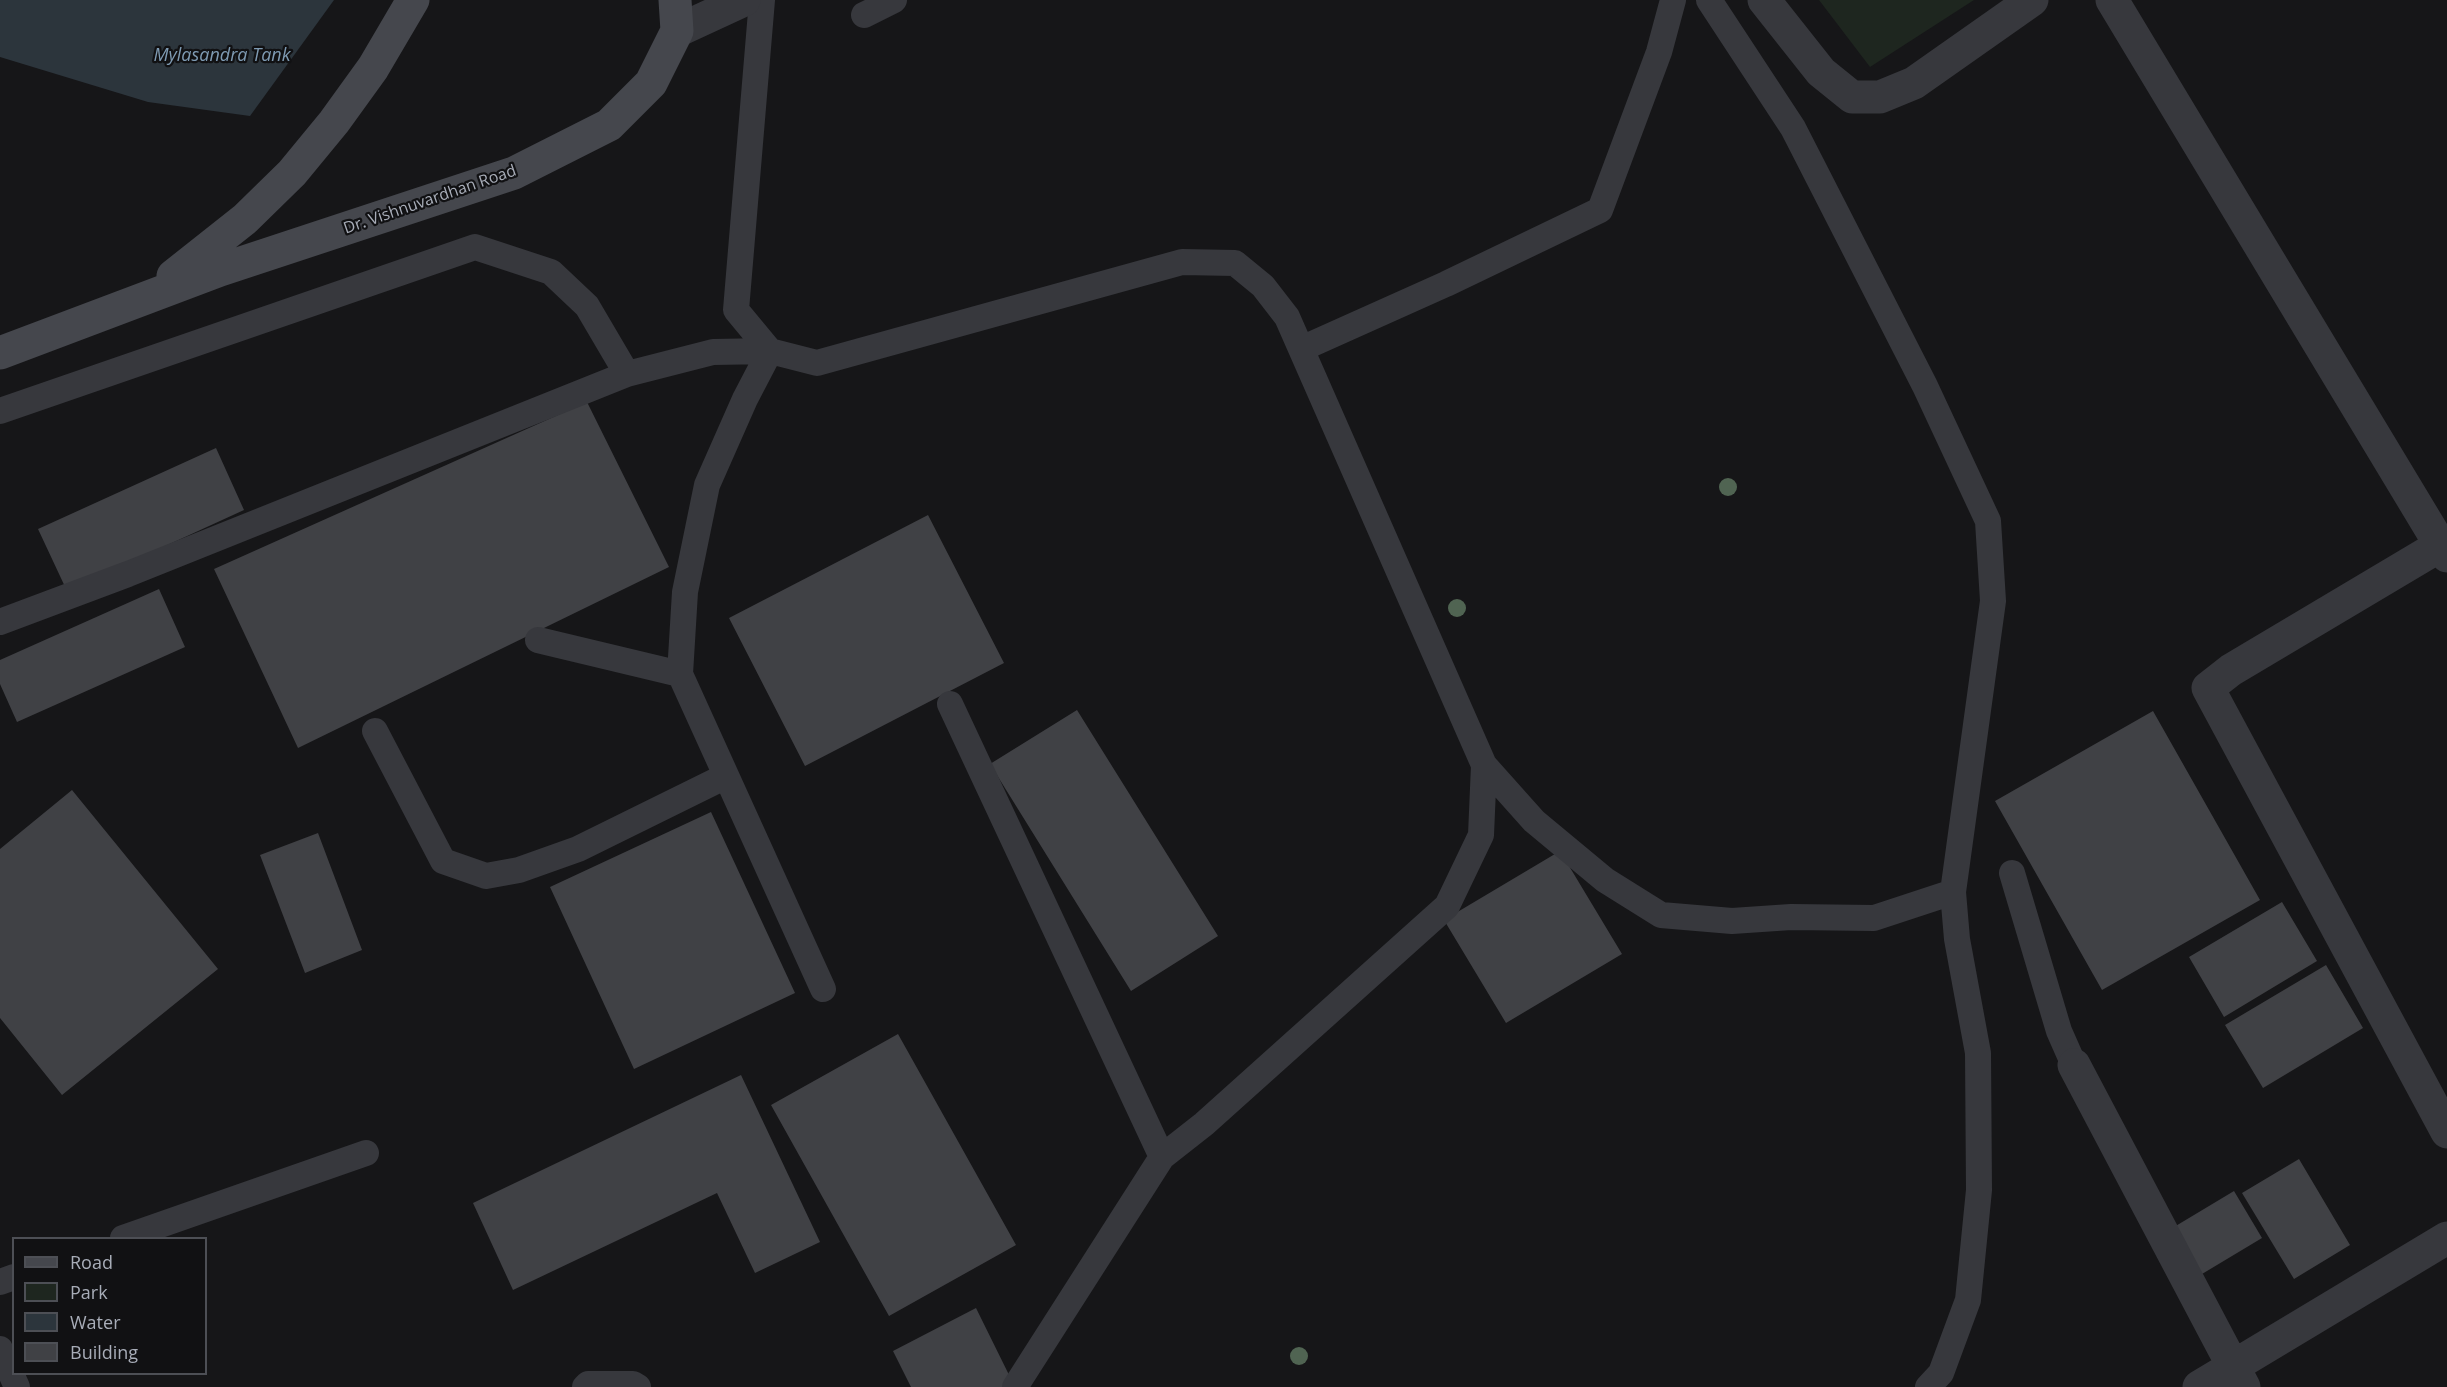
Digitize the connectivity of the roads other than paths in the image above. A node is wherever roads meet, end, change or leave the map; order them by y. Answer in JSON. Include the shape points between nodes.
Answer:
{"nodes":[{"id":1,"x":413,"y":0,"type":"edge"},
{"id":2,"x":744,"y":0,"type":"edge"},
{"id":3,"x":762,"y":0,"type":"edge"},
{"id":4,"x":894,"y":0,"type":"edge"},
{"id":5,"x":1673,"y":0,"type":"edge"},
{"id":6,"x":1709,"y":0,"type":"edge"},
{"id":7,"x":1764,"y":0,"type":"edge"},
{"id":8,"x":2032,"y":0,"type":"edge"},
{"id":9,"x":2112,"y":0,"type":"edge"},
{"id":10,"x":676,"y":15,"type":"edge"},
{"id":11,"x":864,"y":15,"type":"dead end"},
{"id":12,"x":140,"y":300,"type":"junction"},
{"id":13,"x":1301,"y":349,"type":"junction"},
{"id":14,"x":770,"y":351,"type":"junction"},
{"id":15,"x":0,"y":353,"type":"edge"},
{"id":16,"x":627,"y":374,"type":"junction"},
{"id":17,"x":0,"y":411,"type":"edge"},
{"id":18,"x":2444,"y":550,"type":"edge"},
{"id":19,"x":0,"y":622,"type":"edge"},
{"id":20,"x":538,"y":640,"type":"dead end"},
{"id":21,"x":680,"y":674,"type":"junction"},
{"id":22,"x":950,"y":704,"type":"dead end"},
{"id":23,"x":375,"y":731,"type":"dead end"},
{"id":24,"x":1485,"y":765,"type":"junction"},
{"id":25,"x":726,"y":776,"type":"junction"},
{"id":26,"x":2012,"y":873,"type":"dead end"},
{"id":27,"x":1953,"y":892,"type":"junction"},
{"id":28,"x":823,"y":989,"type":"dead end"},
{"id":29,"x":2074,"y":1065,"type":"joint"},
{"id":30,"x":2447,"y":1132,"type":"edge"},
{"id":31,"x":366,"y":1153,"type":"dead end"},
{"id":32,"x":1162,"y":1157,"type":"junction"},
{"id":33,"x":129,"y":1237,"type":"edge"},
{"id":34,"x":2447,"y":1238,"type":"edge"},
{"id":35,"x":0,"y":1349,"type":"edge"},
{"id":36,"x":2238,"y":1378,"type":"edge"},
{"id":37,"x":17,"y":1387,"type":"edge"},
{"id":38,"x":585,"y":1387,"type":"edge"},
{"id":39,"x":638,"y":1387,"type":"edge"},
{"id":40,"x":1015,"y":1387,"type":"edge"},
{"id":41,"x":1928,"y":1387,"type":"edge"},
{"id":42,"x":2199,"y":1387,"type":"edge"}],
"edges":[{"from":1,"to":12,"type":"main road","name":"Dr. Vishnuvardhan Road","via":[[373,68],[292,173],[228,234]]},
{"from":2,"to":10,"type":"street"},
{"from":3,"to":14,"type":"lane","via":[[736,310]]},
{"from":4,"to":11,"type":"lane"},
{"from":5,"to":13,"type":"lane","via":[[1659,52],[1600,210]]},
{"from":6,"to":27,"type":"lane","via":[[1793,128],[1925,386],[1988,521],[1993,601]]},
{"from":7,"to":8,"type":"street","via":[[1821,72],[1851,97],[1880,97],[1914,83]]},
{"from":9,"to":18,"type":"street"},
{"from":10,"to":12,"type":"main road","name":"Dr. Vishnuvardhan Road","via":[[651,83],[609,125],[514,173]]},
{"from":12,"to":15,"type":"main road","name":"Dr. Vishnuvardhan Road"},
{"from":13,"to":14,"type":"lane","via":[[1287,317],[1263,286],[1235,263],[1182,262],[817,363]]},
{"from":13,"to":24,"type":"lane"},
{"from":14,"to":16,"type":"lane","via":[[713,352]]},
{"from":14,"to":21,"type":"lane","via":[[707,485],[685,592]]},
{"from":16,"to":17,"type":"lane","via":[[587,306],[551,272],[475,246]]},
{"from":16,"to":19,"type":"lane"},
{"from":18,"to":30,"type":"street","via":[[2231,670],[2208,688]]},
{"from":20,"to":21,"type":"lane"},
{"from":21,"to":25,"type":"lane"},
{"from":22,"to":32,"type":"lane"},
{"from":23,"to":25,"type":"lane","via":[[443,861],[486,876],[519,870],[578,849]]},
{"from":24,"to":27,"type":"lane","via":[[1534,821],[1605,880],[1661,915],[1732,921],[1874,918]]},
{"from":24,"to":32,"type":"lane","via":[[1480,835],[1447,906]]},
{"from":25,"to":28,"type":"lane"},
{"from":26,"to":29,"type":"lane","via":[[2059,1031]]},
{"from":27,"to":41,"type":"lane","via":[[1957,939],[1978,1053],[1978,1190],[1968,1299],[1941,1373]]},
{"from":29,"to":36,"type":"street"},
{"from":31,"to":33,"type":"lane"},
{"from":32,"to":40,"type":"lane"},
{"from":34,"to":36,"type":"street"},
{"from":35,"to":37,"type":"lane"},
{"from":36,"to":42,"type":"street"},
{"from":38,"to":39,"type":"lane","via":[[633,1383]]}]}
